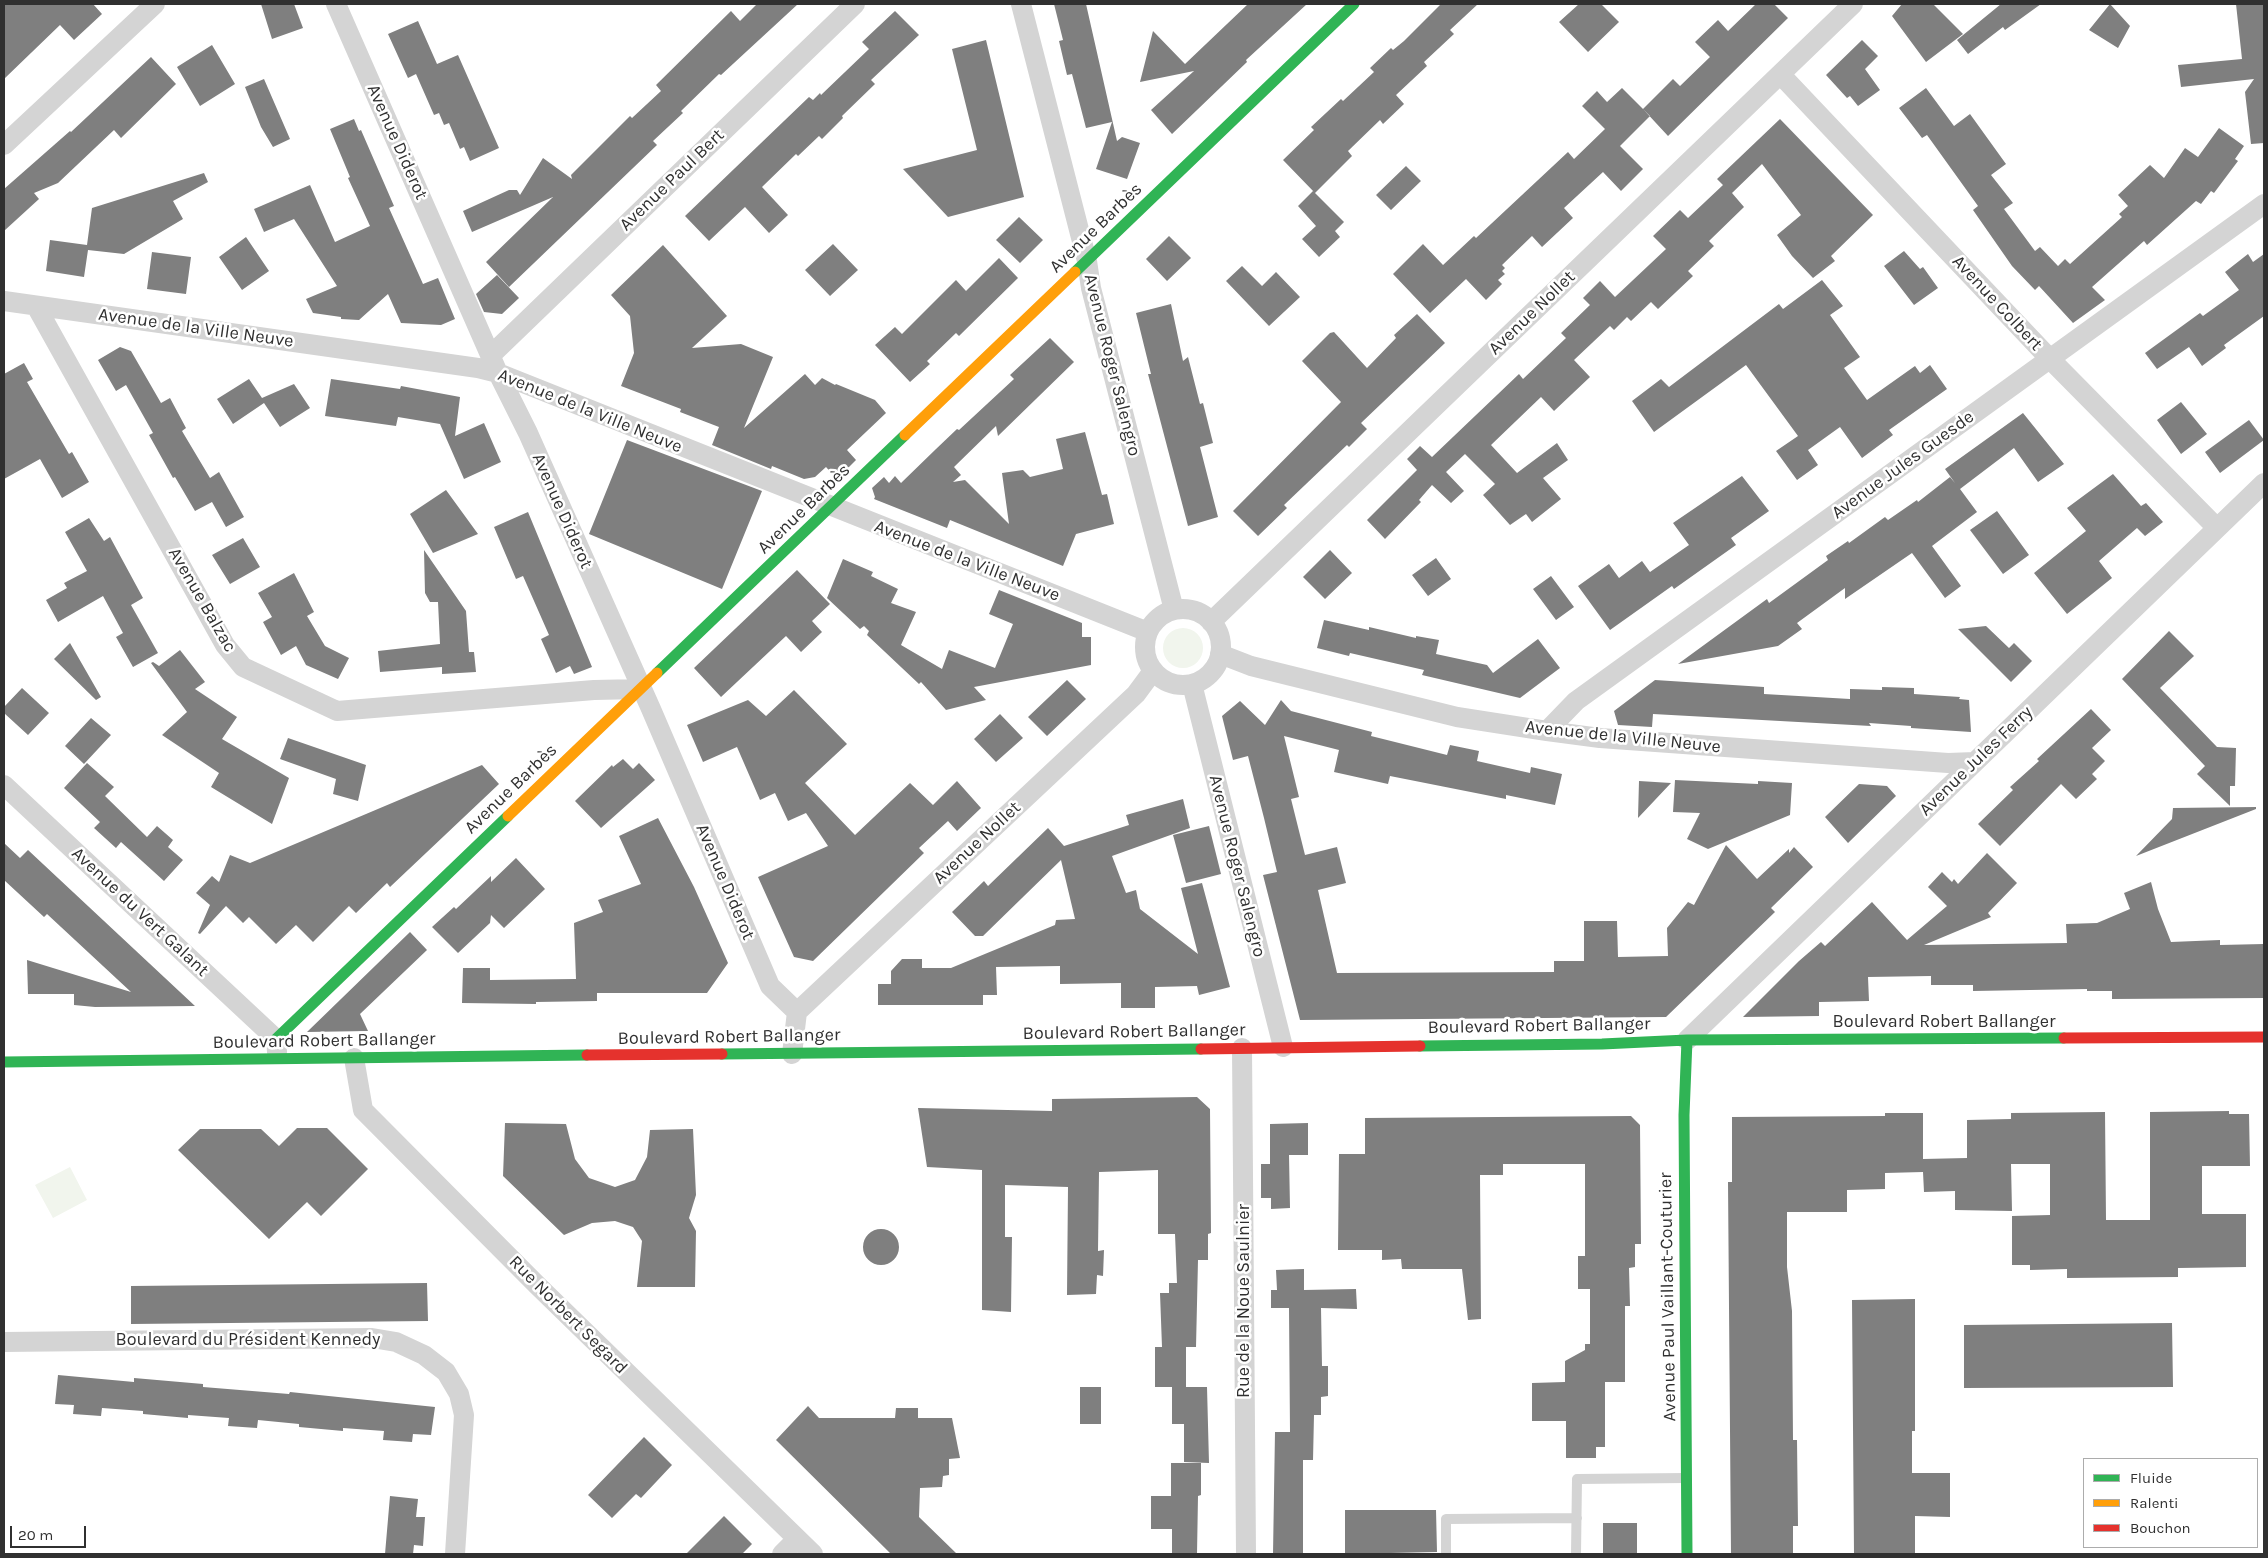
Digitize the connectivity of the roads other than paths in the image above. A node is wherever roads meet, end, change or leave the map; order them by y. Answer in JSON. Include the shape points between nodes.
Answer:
{"nodes":[{"id":1,"x":155,"y":4,"type":"edge"},
{"id":2,"x":336,"y":4,"type":"edge"},
{"id":3,"x":855,"y":4,"type":"edge"},
{"id":4,"x":1021,"y":4,"type":"edge"},
{"id":5,"x":1354,"y":4,"type":"edge"},
{"id":6,"x":1853,"y":4,"type":"edge"},
{"id":7,"x":1780,"y":75,"type":"junction"},
{"id":8,"x":4,"y":145,"type":"edge"},
{"id":9,"x":2264,"y":204,"type":"edge"},
{"id":10,"x":1087,"y":261,"type":"junction"},
{"id":11,"x":4,"y":301,"type":"edge"},
{"id":12,"x":36,"y":306,"type":"junction"},
{"id":13,"x":2050,"y":359,"type":"junction"},
{"id":14,"x":494,"y":364,"type":"junction"},
{"id":15,"x":2264,"y":483,"type":"edge"},
{"id":16,"x":831,"y":508,"type":"junction"},
{"id":17,"x":2217,"y":528,"type":"junction"},
{"id":18,"x":1174,"y":610,"type":"junction"},
{"id":19,"x":1211,"y":622,"type":"junction"},
{"id":20,"x":1148,"y":632,"type":"junction"},
{"id":21,"x":1220,"y":654,"type":"junction"},
{"id":22,"x":1153,"y":671,"type":"junction"},
{"id":23,"x":1192,"y":684,"type":"junction"},
{"id":24,"x":641,"y":689,"type":"junction"},
{"id":25,"x":1546,"y":731,"type":"junction"},
{"id":26,"x":1975,"y":762,"type":"junction"},
{"id":27,"x":4,"y":785,"type":"edge"},
{"id":28,"x":797,"y":1012,"type":"junction"},
{"id":29,"x":2264,"y":1037,"type":"edge"},
{"id":30,"x":276,"y":1039,"type":"junction"},
{"id":31,"x":1687,"y":1040,"type":"junction"},
{"id":32,"x":1283,"y":1047,"type":"junction"},
{"id":33,"x":1242,"y":1048,"type":"junction"},
{"id":34,"x":792,"y":1054,"type":"junction"},
{"id":35,"x":354,"y":1058,"type":"junction"},
{"id":36,"x":278,"y":1059,"type":"junction"},
{"id":37,"x":4,"y":1062,"type":"edge"},
{"id":38,"x":4,"y":1342,"type":"edge"},
{"id":39,"x":1687,"y":1478,"type":"junction"},
{"id":40,"x":1577,"y":1518,"type":"junction"},
{"id":41,"x":797,"y":1539,"type":"junction"},
{"id":42,"x":455,"y":1554,"type":"edge"},
{"id":43,"x":782,"y":1554,"type":"edge"},
{"id":44,"x":812,"y":1554,"type":"edge"},
{"id":45,"x":1246,"y":1554,"type":"edge"},
{"id":46,"x":1446,"y":1554,"type":"edge"},
{"id":47,"x":1576,"y":1554,"type":"edge"},
{"id":48,"x":1687,"y":1554,"type":"edge"}],
"edges":[{"from":1,"to":8,"type":"street"},
{"from":2,"to":14,"type":"street","name":"Avenue Diderot"},
{"from":3,"to":14,"type":"street","name":"Avenue Paul Bert"},
{"from":4,"to":10,"type":"street","name":"Avenue Roger Salengro"},
{"from":5,"to":10,"type":"main road","name":"Avenue Barbès"},
{"from":6,"to":7,"type":"street","name":"Avenue Nollet"},
{"from":7,"to":13,"type":"street","name":"Avenue Colbert"},
{"from":7,"to":19,"type":"street","name":"Avenue Nollet"},
{"from":9,"to":13,"type":"street","name":"Avenue Jules Guesde"},
{"from":10,"to":16,"type":"main road","name":"Avenue Barbès"},
{"from":10,"to":18,"type":"street","name":"Avenue Roger Salengro","via":[[1091,288]]},
{"from":11,"to":12,"type":"street","name":"Avenue de la Ville Neuve"},
{"from":12,"to":14,"type":"street","name":"Avenue de la Ville Neuve","via":[[478,368]]},
{"from":12,"to":24,"type":"street","name":"Avenue Balzac","via":[[226,645],[243,667],[337,711]]},
{"from":13,"to":17,"type":"street","name":"Avenue Colbert"},
{"from":13,"to":25,"type":"street","name":"Avenue Jules Guesde","via":[[1576,701]]},
{"from":14,"to":16,"type":"street","name":"Avenue de la Ville Neuve"},
{"from":14,"to":24,"type":"street","name":"Avenue Diderot","via":[[528,433]]},
{"from":15,"to":17,"type":"street","name":"Avenue Jules Ferry"},
{"from":16,"to":20,"type":"street","name":"Avenue de la Ville Neuve"},
{"from":16,"to":24,"type":"main road","name":"Avenue Barbès"},
{"from":17,"to":26,"type":"street","name":"Avenue Jules Ferry"},
{"from":18,"to":19,"type":"street","via":[[1194,611]]},
{"from":18,"to":20,"type":"street","via":[[1159,618]]},
{"from":19,"to":21,"type":"street","via":[[1217,631]]},
{"from":20,"to":22,"type":"street","via":[[1145,652]]},
{"from":21,"to":23,"type":"street","via":[[1210,673]]},
{"from":21,"to":25,"type":"street","name":"Avenue de la Ville Neuve","via":[[1251,666],[1457,717]]},
{"from":22,"to":23,"type":"street","via":[[1171,684]]},
{"from":22,"to":28,"type":"street","name":"Avenue Nollet","via":[[1136,694]]},
{"from":23,"to":32,"type":"street","name":"Avenue Roger Salengro"},
{"from":24,"to":28,"type":"street","name":"Avenue Diderot","via":[[770,986]]},
{"from":24,"to":30,"type":"main road","name":"Avenue Barbès"},
{"from":25,"to":26,"type":"street","name":"Avenue de la Ville Neuve","via":[[1610,739]]},
{"from":26,"to":31,"type":"street","name":"Avenue Jules Ferry"},
{"from":27,"to":30,"type":"street","name":"Avenue du Vert Galant"},
{"from":28,"to":34,"type":"street"},
{"from":29,"to":31,"type":"main road","name":"Boulevard Robert Ballanger"},
{"from":30,"to":36,"type":"street"},
{"from":31,"to":32,"type":"main road","name":"Boulevard Robert Ballanger","via":[[1602,1044]]},
{"from":31,"to":39,"type":"main road","name":"Avenue Paul Vaillant-Couturier","via":[[1684,1125]]},
{"from":32,"to":33,"type":"main road","name":"Boulevard Robert Ballanger"},
{"from":33,"to":34,"type":"main road","name":"Boulevard Robert Ballanger"},
{"from":33,"to":45,"type":"street","name":"Rue de la Noue Saulnier"},
{"from":34,"to":35,"type":"main road","name":"Boulevard Robert Ballanger"},
{"from":35,"to":36,"type":"main road","name":"Boulevard Robert Ballanger"},
{"from":35,"to":41,"type":"street","name":"Rue Norbert Segard","via":[[363,1110]]},
{"from":36,"to":37,"type":"main road","name":"Boulevard Robert Ballanger"},
{"from":38,"to":42,"type":"street","name":"Boulevard du Président Kennedy","via":[[372,1338],[396,1342],[424,1355],[446,1372],[459,1394],[464,1415]]},
{"from":39,"to":40,"type":"lane","via":[[1577,1479]]},
{"from":39,"to":48,"type":"main road","name":"Avenue Paul Vaillant-Couturier"},
{"from":40,"to":46,"type":"lane","via":[[1446,1519]]},
{"from":40,"to":47,"type":"lane"},
{"from":41,"to":43,"type":"street"},
{"from":41,"to":44,"type":"street","name":"Rue Norbert Segard"}]}
